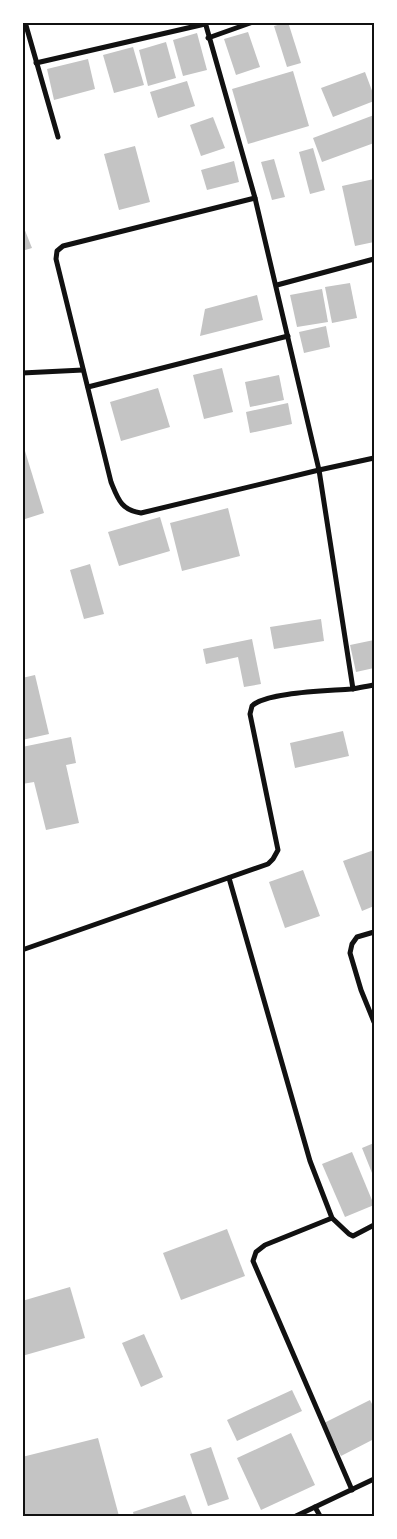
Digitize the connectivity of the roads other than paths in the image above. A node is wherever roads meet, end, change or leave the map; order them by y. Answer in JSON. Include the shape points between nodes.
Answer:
{"nodes":[{"id":1,"x":26,"y":22,"type":"edge"},
{"id":2,"x":253,"y":22,"type":"edge"},
{"id":3,"x":205,"y":23,"type":"edge"},
{"id":4,"x":208,"y":38,"type":"junction"},
{"id":5,"x":36,"y":63,"type":"junction"},
{"id":6,"x":58,"y":137,"type":"dead end"},
{"id":7,"x":255,"y":198,"type":"junction"},
{"id":8,"x":374,"y":259,"type":"edge"},
{"id":9,"x":277,"y":285,"type":"junction"},
{"id":10,"x":288,"y":336,"type":"junction"},
{"id":11,"x":83,"y":370,"type":"junction"},
{"id":12,"x":22,"y":373,"type":"edge"},
{"id":13,"x":88,"y":387,"type":"junction"},
{"id":14,"x":374,"y":458,"type":"edge"},
{"id":15,"x":319,"y":470,"type":"junction"},
{"id":16,"x":374,"y":685,"type":"edge"},
{"id":17,"x":353,"y":689,"type":"junction"},
{"id":18,"x":229,"y":878,"type":"junction"},
{"id":19,"x":374,"y":932,"type":"edge"},
{"id":20,"x":22,"y":950,"type":"edge"},
{"id":21,"x":374,"y":1022,"type":"edge"},
{"id":22,"x":332,"y":1218,"type":"junction"},
{"id":23,"x":374,"y":1225,"type":"edge"},
{"id":24,"x":374,"y":1479,"type":"edge"},
{"id":25,"x":352,"y":1490,"type":"junction"},
{"id":26,"x":315,"y":1507,"type":"junction"},
{"id":27,"x":296,"y":1516,"type":"edge"},
{"id":28,"x":320,"y":1516,"type":"edge"}],
"edges":[{"from":1,"to":5,"type":"street"},
{"from":2,"to":4,"type":"street"},
{"from":3,"to":4,"type":"street"},
{"from":3,"to":5,"type":"street"},
{"from":4,"to":7,"type":"street"},
{"from":5,"to":6,"type":"street"},
{"from":7,"to":9,"type":"street"},
{"from":7,"to":11,"type":"street","via":[[59,248],[56,259]]},
{"from":8,"to":9,"type":"street"},
{"from":9,"to":10,"type":"street"},
{"from":10,"to":13,"type":"street"},
{"from":10,"to":15,"type":"street"},
{"from":11,"to":12,"type":"street"},
{"from":11,"to":13,"type":"street"},
{"from":13,"to":15,"type":"street","via":[[111,482],[130,512],[141,513]]},
{"from":14,"to":15,"type":"street"},
{"from":15,"to":17,"type":"street"},
{"from":16,"to":17,"type":"street"},
{"from":17,"to":18,"type":"street","via":[[293,693],[252,706],[250,714],[278,850],[268,864]]},
{"from":18,"to":20,"type":"street"},
{"from":18,"to":22,"type":"street","via":[[310,1161]]},
{"from":19,"to":21,"type":"street","via":[[357,937],[350,953]]},
{"from":22,"to":23,"type":"street","via":[[353,1236]]},
{"from":22,"to":25,"type":"street","via":[[265,1245],[256,1252],[253,1261]]},
{"from":24,"to":25,"type":"street"},
{"from":25,"to":26,"type":"street"},
{"from":26,"to":27,"type":"street"},
{"from":26,"to":28,"type":"street"}]}
